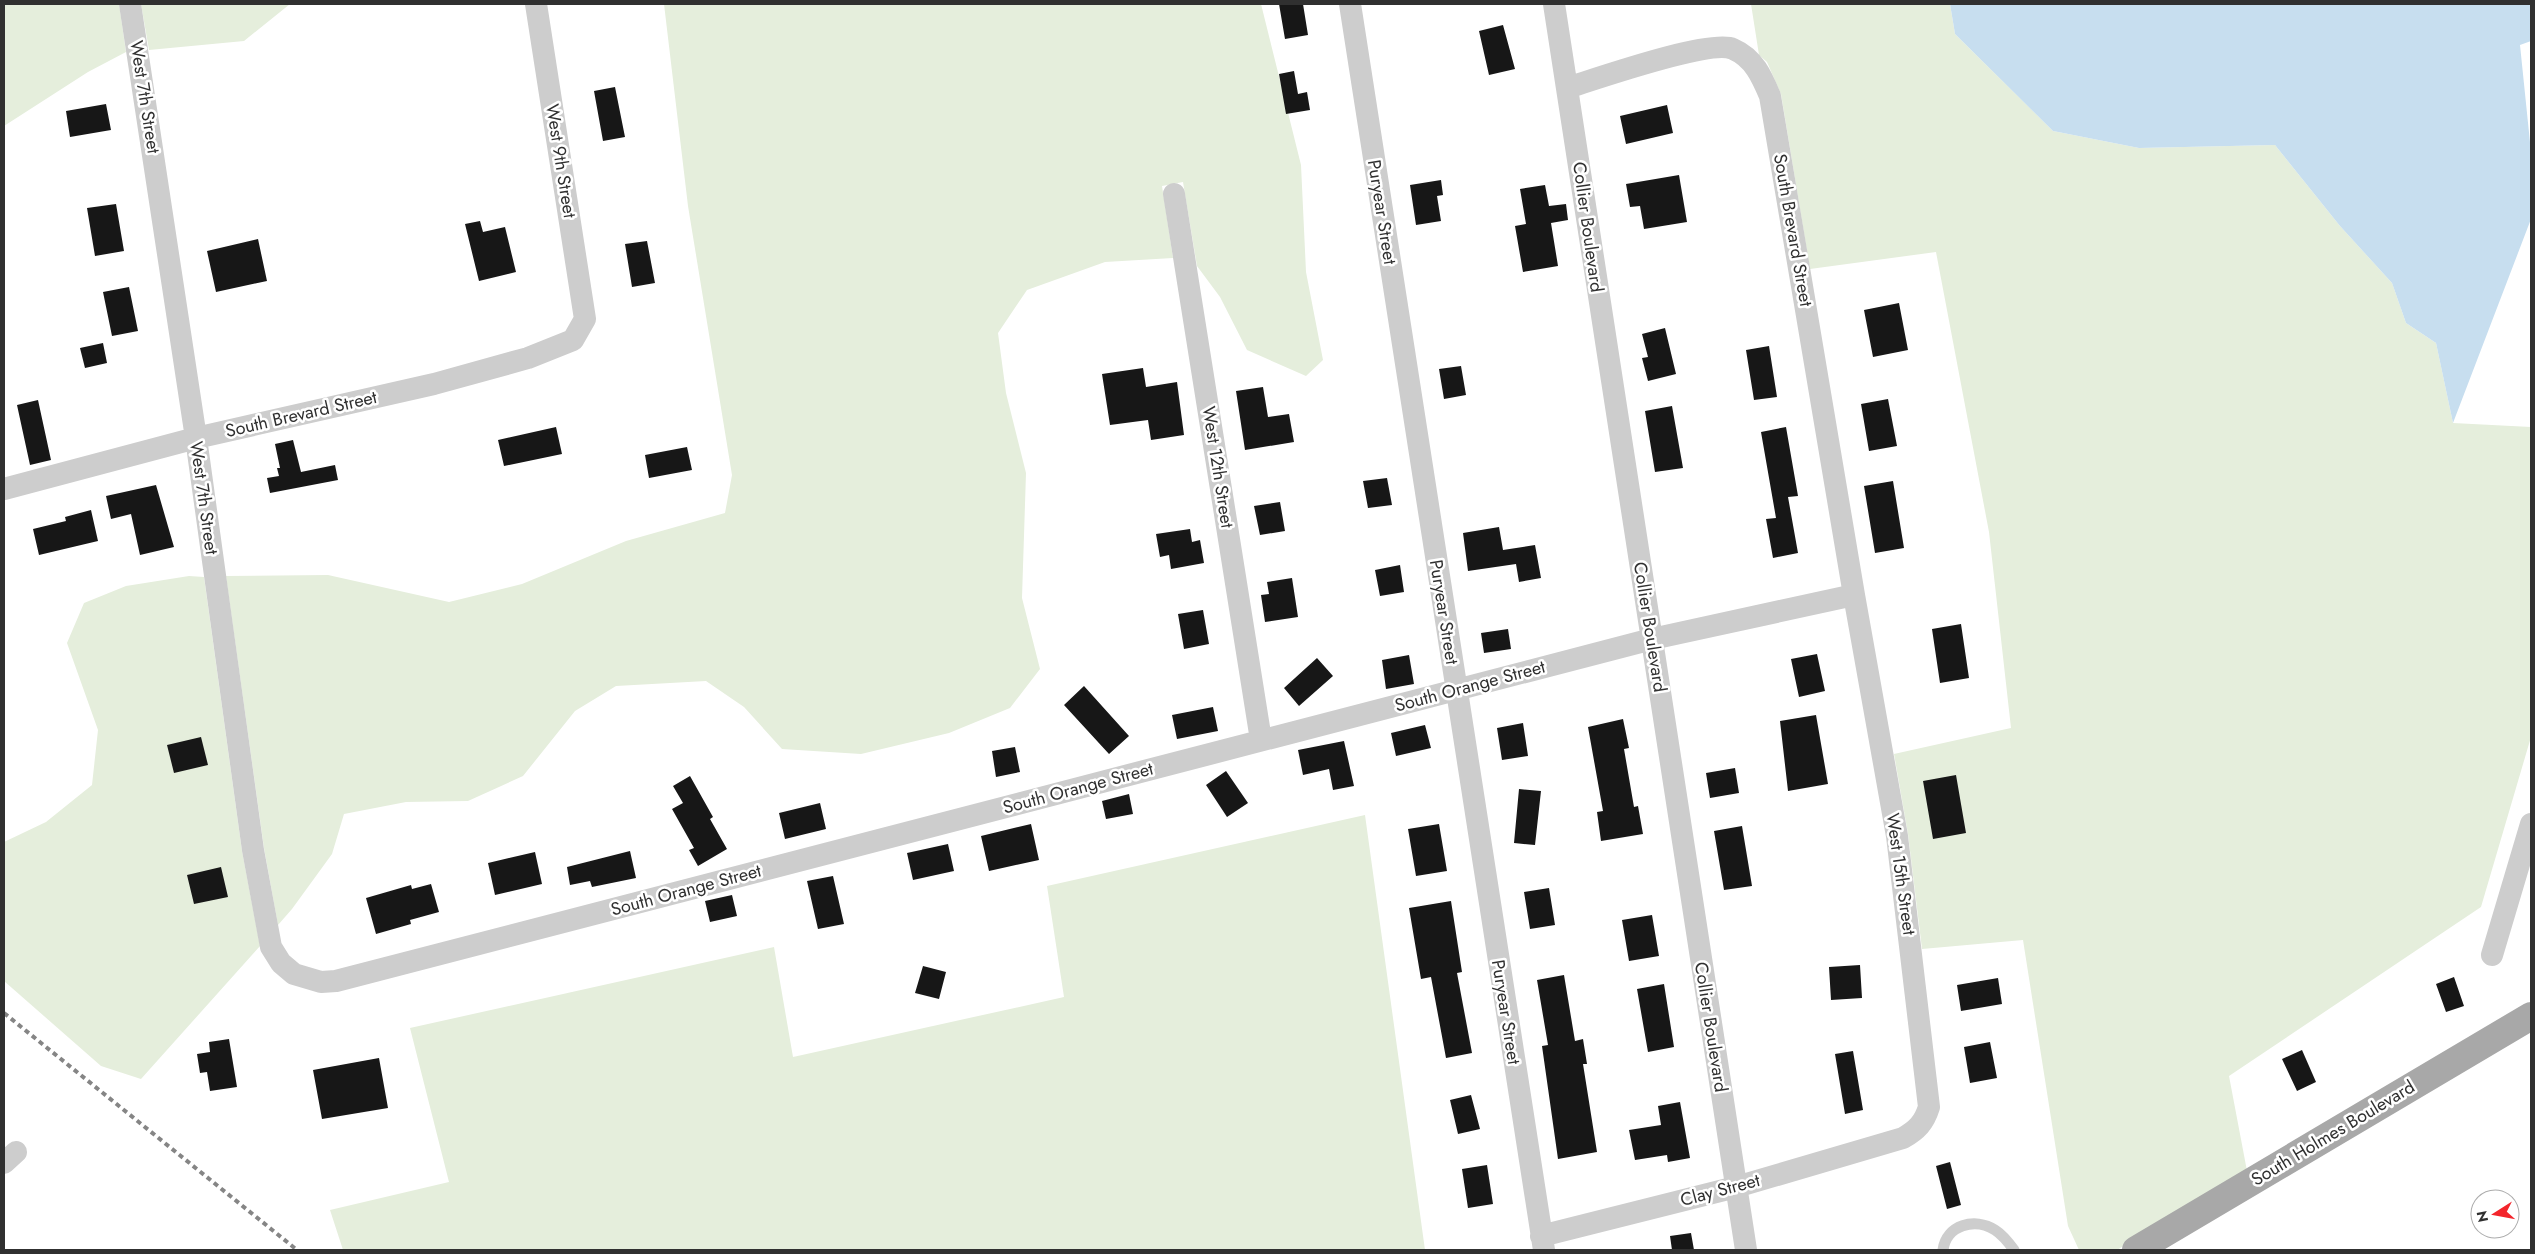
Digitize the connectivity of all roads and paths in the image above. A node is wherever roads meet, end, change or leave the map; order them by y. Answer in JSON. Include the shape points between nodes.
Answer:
{"nodes":[{"id":1,"x":130,"y":4,"type":"edge"},
{"id":2,"x":536,"y":4,"type":"edge"},
{"id":3,"x":1350,"y":4,"type":"edge"},
{"id":4,"x":1554,"y":4,"type":"edge"},
{"id":5,"x":1567,"y":88,"type":"junction"},
{"id":6,"x":1174,"y":194,"type":"dead end"},
{"id":7,"x":585,"y":319,"type":"joint"},
{"id":8,"x":196,"y":438,"type":"junction"},
{"id":9,"x":4,"y":488,"type":"edge"},
{"id":10,"x":1854,"y":595,"type":"junction"},
{"id":11,"x":1652,"y":639,"type":"junction"},
{"id":12,"x":1456,"y":690,"type":"junction"},
{"id":13,"x":1262,"y":740,"type":"junction"},
{"id":14,"x":2531,"y":824,"type":"edge"},
{"id":15,"x":2492,"y":955,"type":"dead end"},
{"id":16,"x":303,"y":978,"type":"joint"},
{"id":17,"x":2531,"y":1016,"type":"edge"},
{"id":18,"x":1898,"y":1140,"type":"joint"},
{"id":19,"x":1736,"y":1187,"type":"junction"},
{"id":20,"x":1542,"y":1243,"type":"edge"},
{"id":21,"x":1746,"y":1250,"type":"edge"},
{"id":22,"x":1943,"y":1250,"type":"edge"},
{"id":23,"x":2014,"y":1250,"type":"edge"},
{"id":24,"x":2136,"y":1250,"type":"edge"}],
"edges":[{"from":1,"to":8,"type":"street","name":"West 7th Street"},
{"from":2,"to":7,"type":"street","name":"West 9th Street"},
{"from":3,"to":12,"type":"street","name":"Puryear Street"},
{"from":4,"to":5,"type":"street","name":"Collier Boulevard"},
{"from":5,"to":10,"type":"street","name":"South Brevard Street","via":[[1692,51],[1733,48],[1757,66],[1770,96]]},
{"from":5,"to":11,"type":"street","name":"Collier Boulevard"},
{"from":6,"to":13,"type":"street","name":"West 12th Street"},
{"from":7,"to":8,"type":"street","name":"South Brevard Street","via":[[573,340],[528,358],[434,384]]},
{"from":8,"to":9,"type":"street","name":"South Brevard Street"},
{"from":8,"to":16,"type":"street","name":"West 7th Street","via":[[253,850],[271,947],[281,962]]},
{"from":10,"to":11,"type":"street","name":"South Orange Street"},
{"from":10,"to":18,"type":"street","name":"West 15th Street","via":[[1897,836],[1928,1094],[1925,1120],[1916,1131]]},
{"from":11,"to":12,"type":"street","name":"South Orange Street"},
{"from":11,"to":19,"type":"street","name":"Collier Boulevard"},
{"from":12,"to":13,"type":"street","name":"South Orange Street"},
{"from":12,"to":20,"type":"street","name":"Puryear Street"},
{"from":13,"to":16,"type":"street","name":"South Orange Street","via":[[336,981]]},
{"from":14,"to":15,"type":"street"},
{"from":17,"to":24,"type":"main road","name":"South Holmes Boulevard"},
{"from":18,"to":19,"type":"street","name":"Clay Street"},
{"from":19,"to":20,"type":"street","name":"Clay Street"},
{"from":19,"to":21,"type":"street","name":"Collier Boulevard"},
{"from":22,"to":23,"type":"lane","via":[[1949,1233],[1961,1225],[1982,1225],[1995,1230]]}]}
